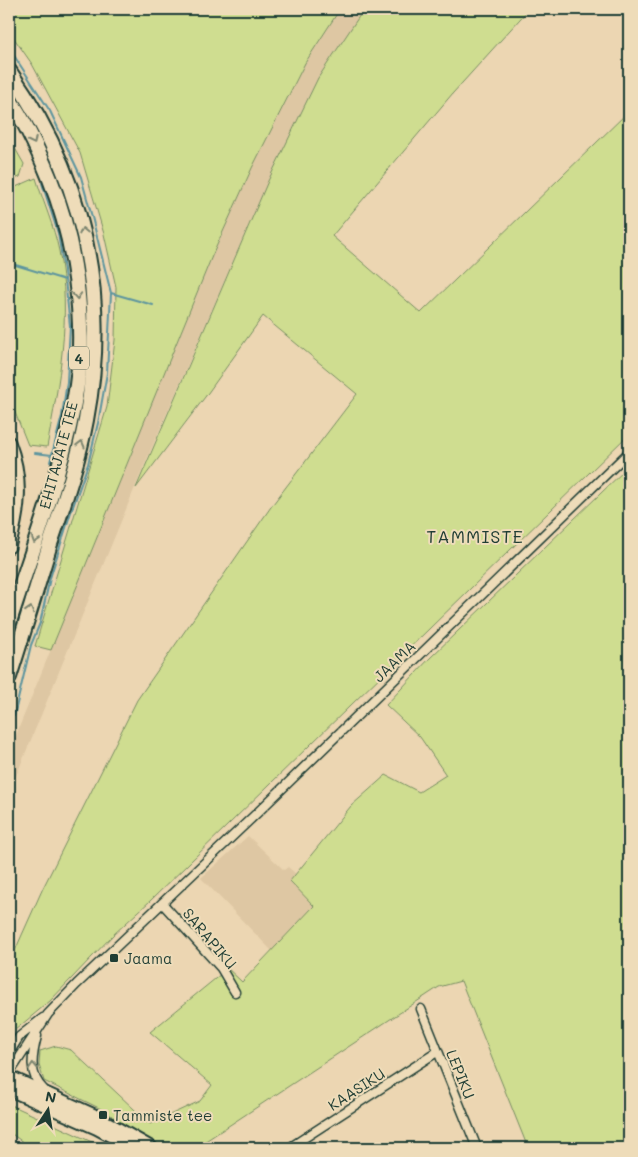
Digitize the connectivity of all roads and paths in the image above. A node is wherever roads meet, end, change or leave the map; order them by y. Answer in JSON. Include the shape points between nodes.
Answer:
{"nodes":[{"id":1,"x":9,"y":72,"type":"edge"},
{"id":2,"x":9,"y":98,"type":"edge"},
{"id":3,"x":9,"y":442,"type":"edge"},
{"id":4,"x":629,"y":452,"type":"edge"},
{"id":5,"x":9,"y":546,"type":"edge"},
{"id":6,"x":9,"y":622,"type":"edge"},
{"id":7,"x":9,"y":677,"type":"edge"},
{"id":8,"x":162,"y":904,"type":"junction"},
{"id":9,"x":236,"y":992,"type":"dead end"},
{"id":10,"x":421,"y":1009,"type":"dead end"},
{"id":11,"x":48,"y":1014,"type":"junction"},
{"id":12,"x":38,"y":1029,"type":"junction"},
{"id":13,"x":12,"y":1045,"type":"edge"},
{"id":14,"x":9,"y":1052,"type":"edge"},
{"id":15,"x":438,"y":1052,"type":"junction"},
{"id":16,"x":9,"y":1075,"type":"edge"},
{"id":17,"x":9,"y":1088,"type":"edge"},
{"id":18,"x":52,"y":1096,"type":"junction"},
{"id":19,"x":134,"y":1148,"type":"edge"},
{"id":20,"x":151,"y":1148,"type":"edge"},
{"id":21,"x":290,"y":1148,"type":"edge"},
{"id":22,"x":476,"y":1148,"type":"edge"}],
"edges":[{"from":7,"to":1,"type":"highway","name":"EHITAJATE TEE","number":"4","one_way":true,"via":[[80,447],[93,377],[95,344],[92,285],[80,219],[61,161],[25,94]]},
{"from":2,"to":6,"type":"highway","name":"EHITAJATE TEE","number":"4","one_way":true,"via":[[44,164],[65,222],[79,321],[77,383],[71,415]]},
{"from":3,"to":5,"type":"street","via":[[18,480],[18,507]]},
{"from":4,"to":8,"type":"street","name":"JAAMA"},
{"from":8,"to":9,"type":"street","name":"SARAPIKU","via":[[222,968]]},
{"from":8,"to":11,"type":"street","name":"JAAMA"},
{"from":10,"to":15,"type":"street","name":"LEPIKU"},
{"from":11,"to":12,"type":"street","name":"JAAMA"},
{"from":11,"to":13,"type":"street","name":"JAAMA"},
{"from":12,"to":16,"type":"street","name":"JAAMA"},
{"from":18,"to":12,"type":"street","name":"JAAMA","one_way":true,"via":[[37,1083],[32,1067]]},
{"from":13,"to":14,"type":"street","name":"JAAMA"},
{"from":15,"to":21,"type":"street","name":"KAASIKU"},
{"from":15,"to":22,"type":"street","name":"LEPIKU"},
{"from":16,"to":18,"type":"main road"},
{"from":17,"to":19,"type":"main road"},
{"from":18,"to":20,"type":"main road"}]}
